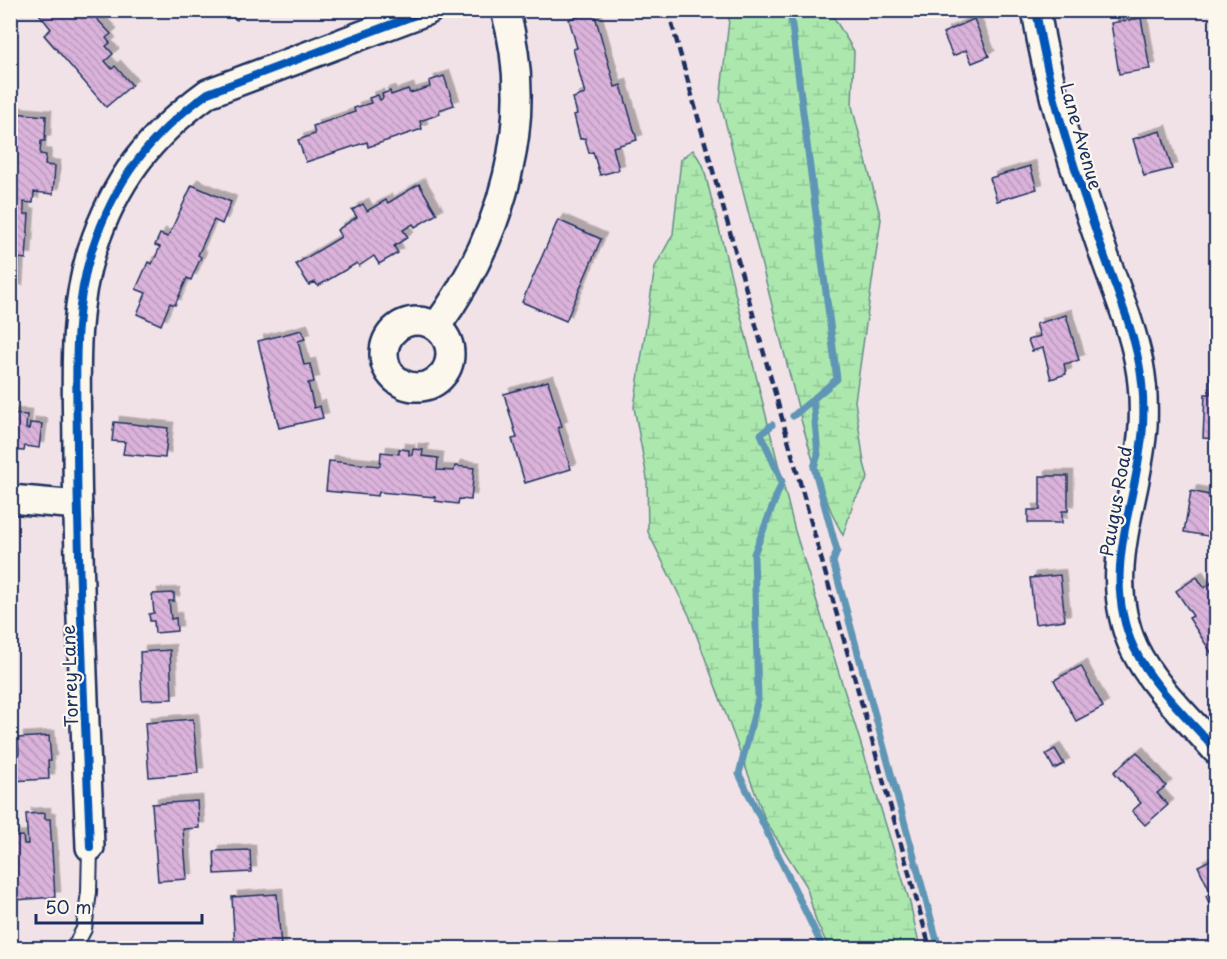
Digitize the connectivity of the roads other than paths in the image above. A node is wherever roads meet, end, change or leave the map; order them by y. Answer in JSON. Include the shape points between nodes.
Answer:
{"nodes":[{"id":1,"x":429,"y":10,"type":"edge"},
{"id":2,"x":505,"y":10,"type":"edge"},
{"id":3,"x":1036,"y":10,"type":"edge"},
{"id":4,"x":1108,"y":267,"type":"joint"},
{"id":5,"x":436,"y":327,"type":"dead end"},
{"id":6,"x":10,"y":499,"type":"edge"},
{"id":7,"x":78,"y":505,"type":"junction"},
{"id":8,"x":1216,"y":750,"type":"edge"},
{"id":9,"x":90,"y":847,"type":"joint"},
{"id":10,"x":74,"y":948,"type":"edge"}],
"edges":[{"from":1,"to":7,"type":"street","name":"Torrey Lane","via":[[208,93],[180,113],[135,162],[103,220],[83,282],[76,350]]},
{"from":2,"to":5,"type":"street","via":[[513,38],[518,86],[507,178],[472,273]]},
{"from":3,"to":4,"type":"street","name":"Lane Avenue","via":[[1065,143]]},
{"from":4,"to":8,"type":"street","name":"Paugus Road","via":[[1134,340],[1144,407],[1119,562],[1123,614],[1135,649],[1154,681]]},
{"from":6,"to":7,"type":"street"},
{"from":7,"to":9,"type":"street","name":"Torrey Lane"},
{"from":9,"to":10,"type":"lane","via":[[84,929]]}]}
